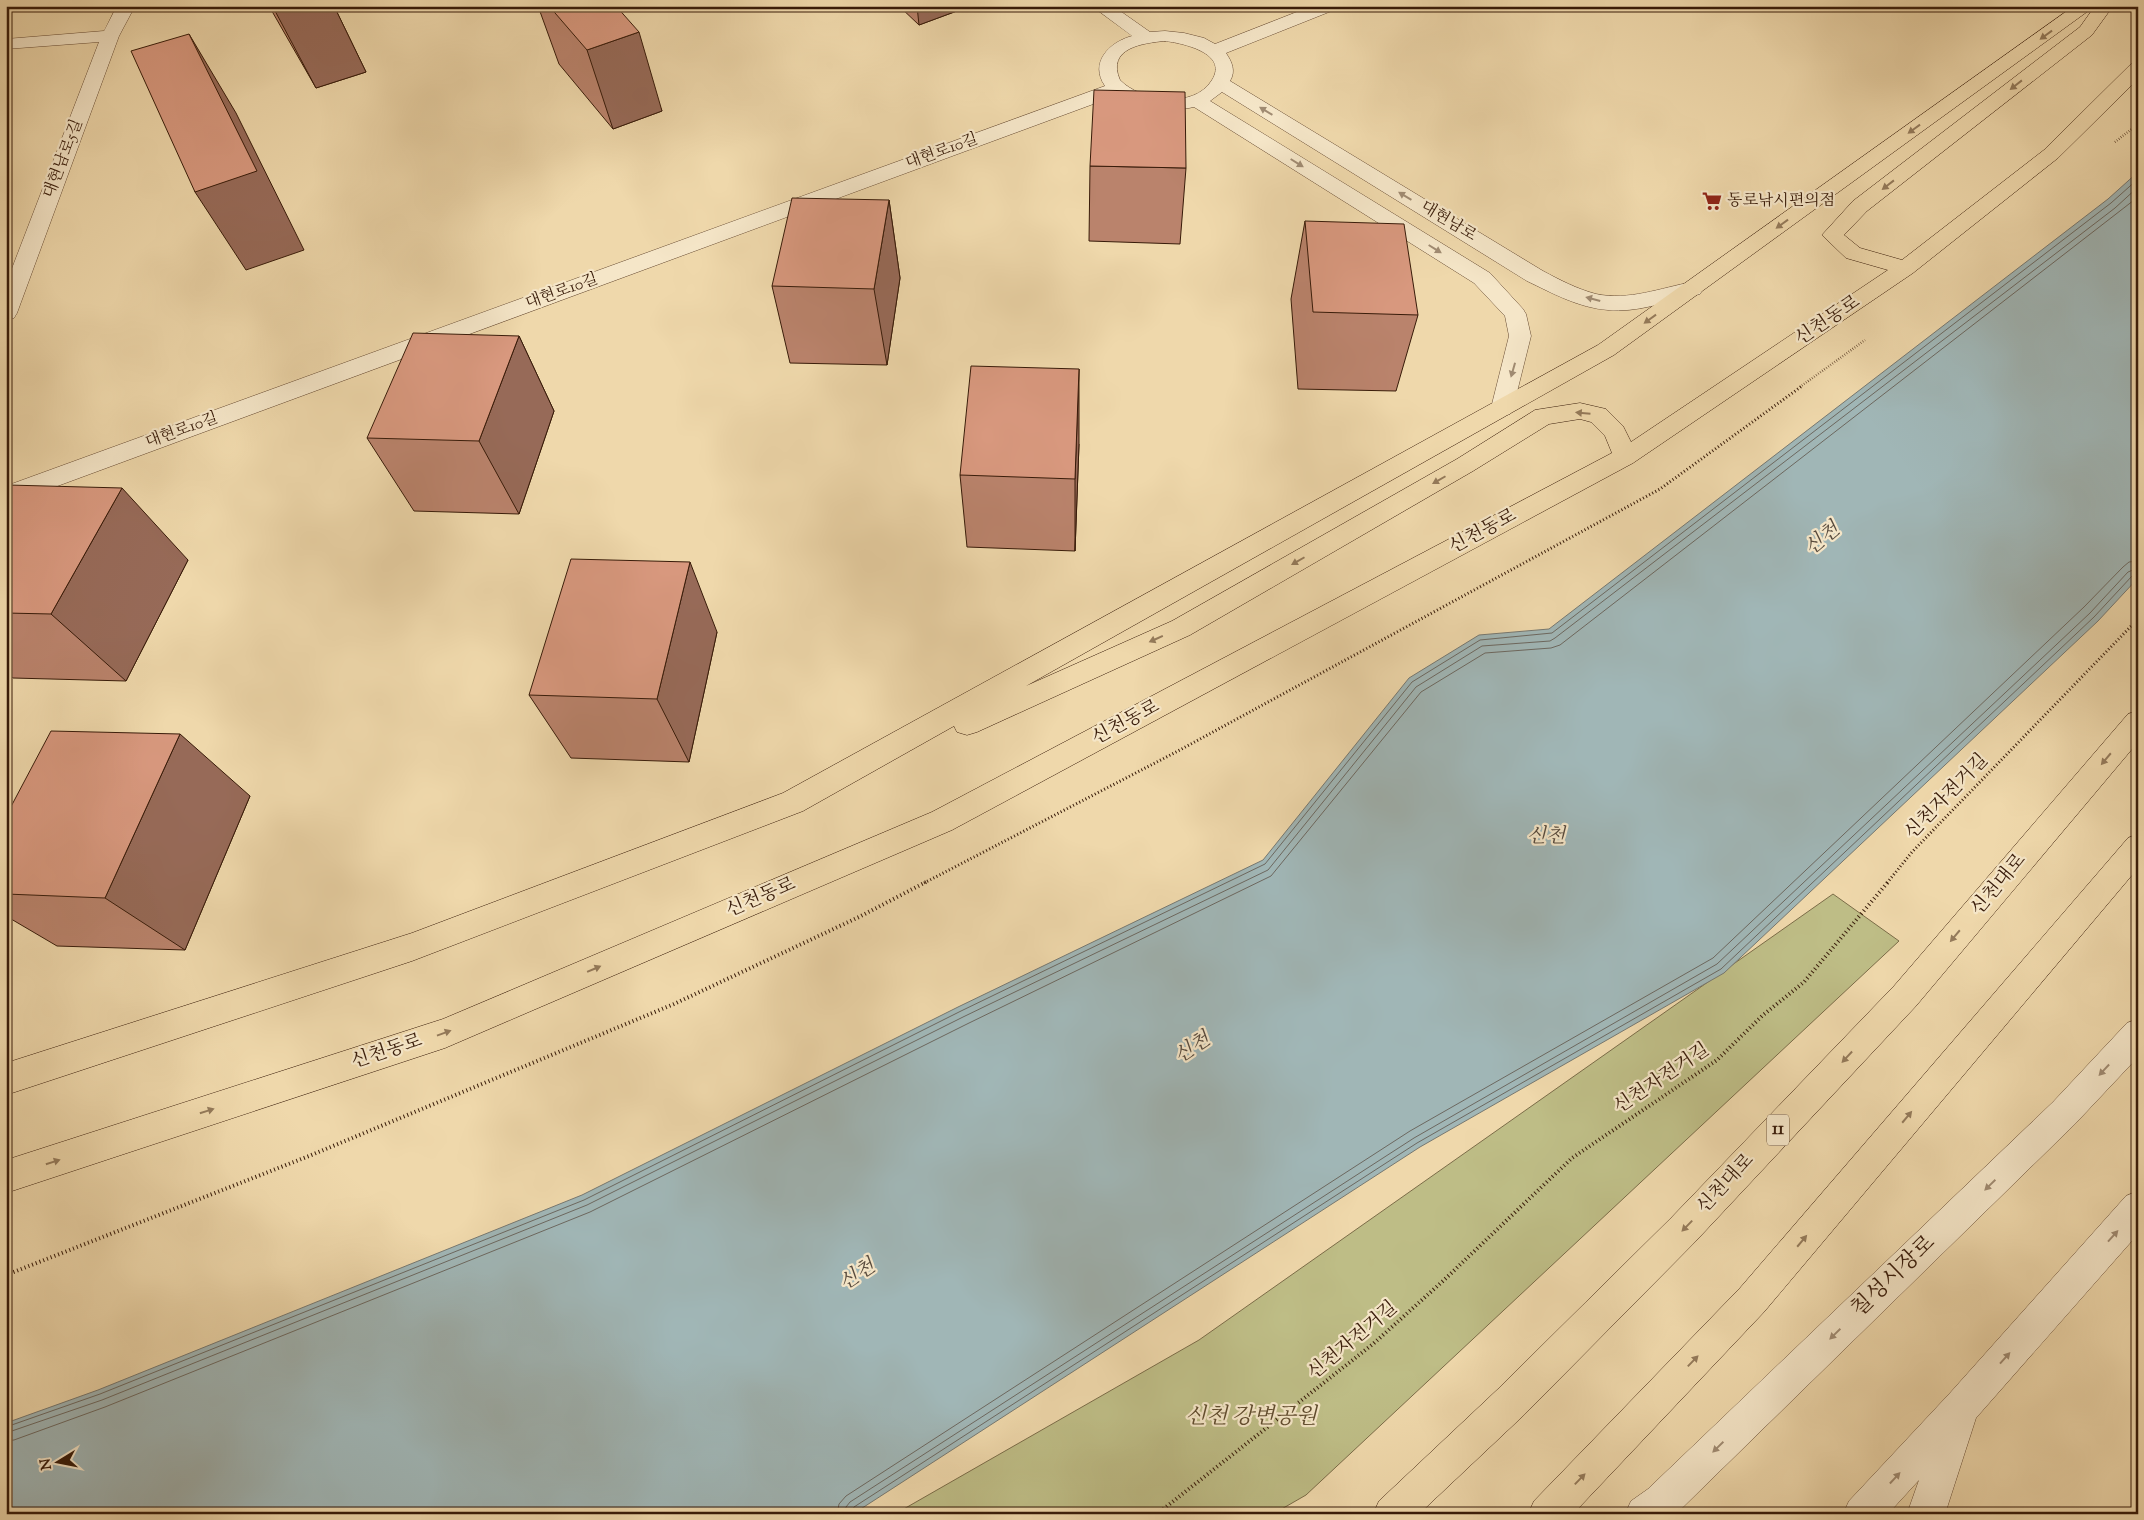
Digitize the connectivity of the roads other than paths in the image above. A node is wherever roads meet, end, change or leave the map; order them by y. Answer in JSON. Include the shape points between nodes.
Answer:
{"nodes":[{"id":1,"x":126,"y":6,"type":"edge"},
{"id":2,"x":1101,"y":6,"type":"edge"},
{"id":3,"x":1328,"y":6,"type":"edge"},
{"id":4,"x":2086,"y":6,"type":"edge"},
{"id":5,"x":2104,"y":6,"type":"edge"},
{"id":6,"x":110,"y":36,"type":"junction"},
{"id":7,"x":1146,"y":37,"type":"junction"},
{"id":8,"x":6,"y":44,"type":"edge"},
{"id":9,"x":1214,"y":51,"type":"junction"},
{"id":10,"x":2138,"y":68,"type":"edge"},
{"id":11,"x":1221,"y":84,"type":"junction"},
{"id":12,"x":1118,"y":88,"type":"junction"},
{"id":13,"x":1196,"y":100,"type":"junction"},
{"id":14,"x":1906,"y":268,"type":"junction"},
{"id":15,"x":1692,"y":289,"type":"junction"},
{"id":16,"x":6,"y":313,"type":"edge"},
{"id":17,"x":1502,"y":408,"type":"junction"},
{"id":18,"x":1625,"y":457,"type":"junction"},
{"id":19,"x":6,"y":496,"type":"edge"},
{"id":20,"x":2138,"y":722,"type":"edge"},
{"id":21,"x":793,"y":802,"type":"junction"},
{"id":22,"x":2138,"y":847,"type":"edge"},
{"id":23,"x":2138,"y":1034,"type":"edge"},
{"id":24,"x":6,"y":1079,"type":"edge"},
{"id":25,"x":6,"y":1177,"type":"edge"},
{"id":26,"x":2138,"y":1208,"type":"edge"},
{"id":27,"x":1963,"y":1406,"type":"junction"},
{"id":28,"x":1392,"y":1514,"type":"edge"},
{"id":29,"x":1547,"y":1514,"type":"edge"},
{"id":30,"x":1644,"y":1514,"type":"edge"},
{"id":31,"x":1862,"y":1514,"type":"edge"},
{"id":32,"x":1926,"y":1514,"type":"edge"}],
"edges":[{"from":1,"to":6,"type":"street","name":"대현남로5길"},
{"from":2,"to":7,"type":"street"},
{"from":3,"to":9,"type":"street"},
{"from":4,"to":15,"type":"main road","one_way":true},
{"from":5,"to":14,"type":"main road","one_way":true,"via":[[2086,31],[1860,206],[1832,235],[1853,253]]},
{"from":6,"to":8,"type":"street"},
{"from":6,"to":16,"type":"street","name":"대현남로5길"},
{"from":7,"to":9,"type":"street","via":[[1184,38]]},
{"from":7,"to":12,"type":"street","via":[[1116,50],[1109,60],[1107,71]]},
{"from":9,"to":11,"type":"street","via":[[1223,61],[1225,72]]},
{"from":10,"to":14,"type":"main road","name":"신천동로","via":[[2051,154]]},
{"from":11,"to":13,"type":"street"},
{"from":15,"to":11,"type":"street","name":"대현남로","one_way":true,"via":[[1608,303],[1568,292],[1535,276]]},
{"from":12,"to":13,"type":"street","via":[[1139,100],[1158,104]]},
{"from":12,"to":19,"type":"street","name":"대현로10길"},
{"from":13,"to":17,"type":"street","name":"대현남로","one_way":true,"via":[[1482,278],[1515,314],[1520,336]]},
{"from":14,"to":18,"type":"main road","name":"신천동로"},
{"from":15,"to":17,"type":"main road","one_way":true,"via":[[1606,350]]},
{"from":17,"to":21,"type":"main road"},
{"from":18,"to":21,"type":"main road","one_way":true,"via":[[1615,432],[1598,415],[1580,411],[1543,416],[1465,465],[1180,628]]},
{"from":25,"to":18,"type":"main road","name":"신천동로","one_way":true,"via":[[445,1033],[942,821]]},
{"from":20,"to":28,"type":"main road","name":"신천대로","number":"11","one_way":true,"via":[[1905,996],[1669,1244],[1511,1402]]},
{"from":21,"to":24,"type":"main road","via":[[412,948]]},
{"from":29,"to":22,"type":"main road","one_way":true,"via":[[1752,1300]]},
{"from":23,"to":30,"type":"street","name":"칠성시장로","one_way":true,"via":[[2064,1113],[1661,1502]]},
{"from":27,"to":26,"type":"street","one_way":true},
{"from":31,"to":27,"type":"street","one_way":true},
{"from":27,"to":32,"type":"street"}]}
